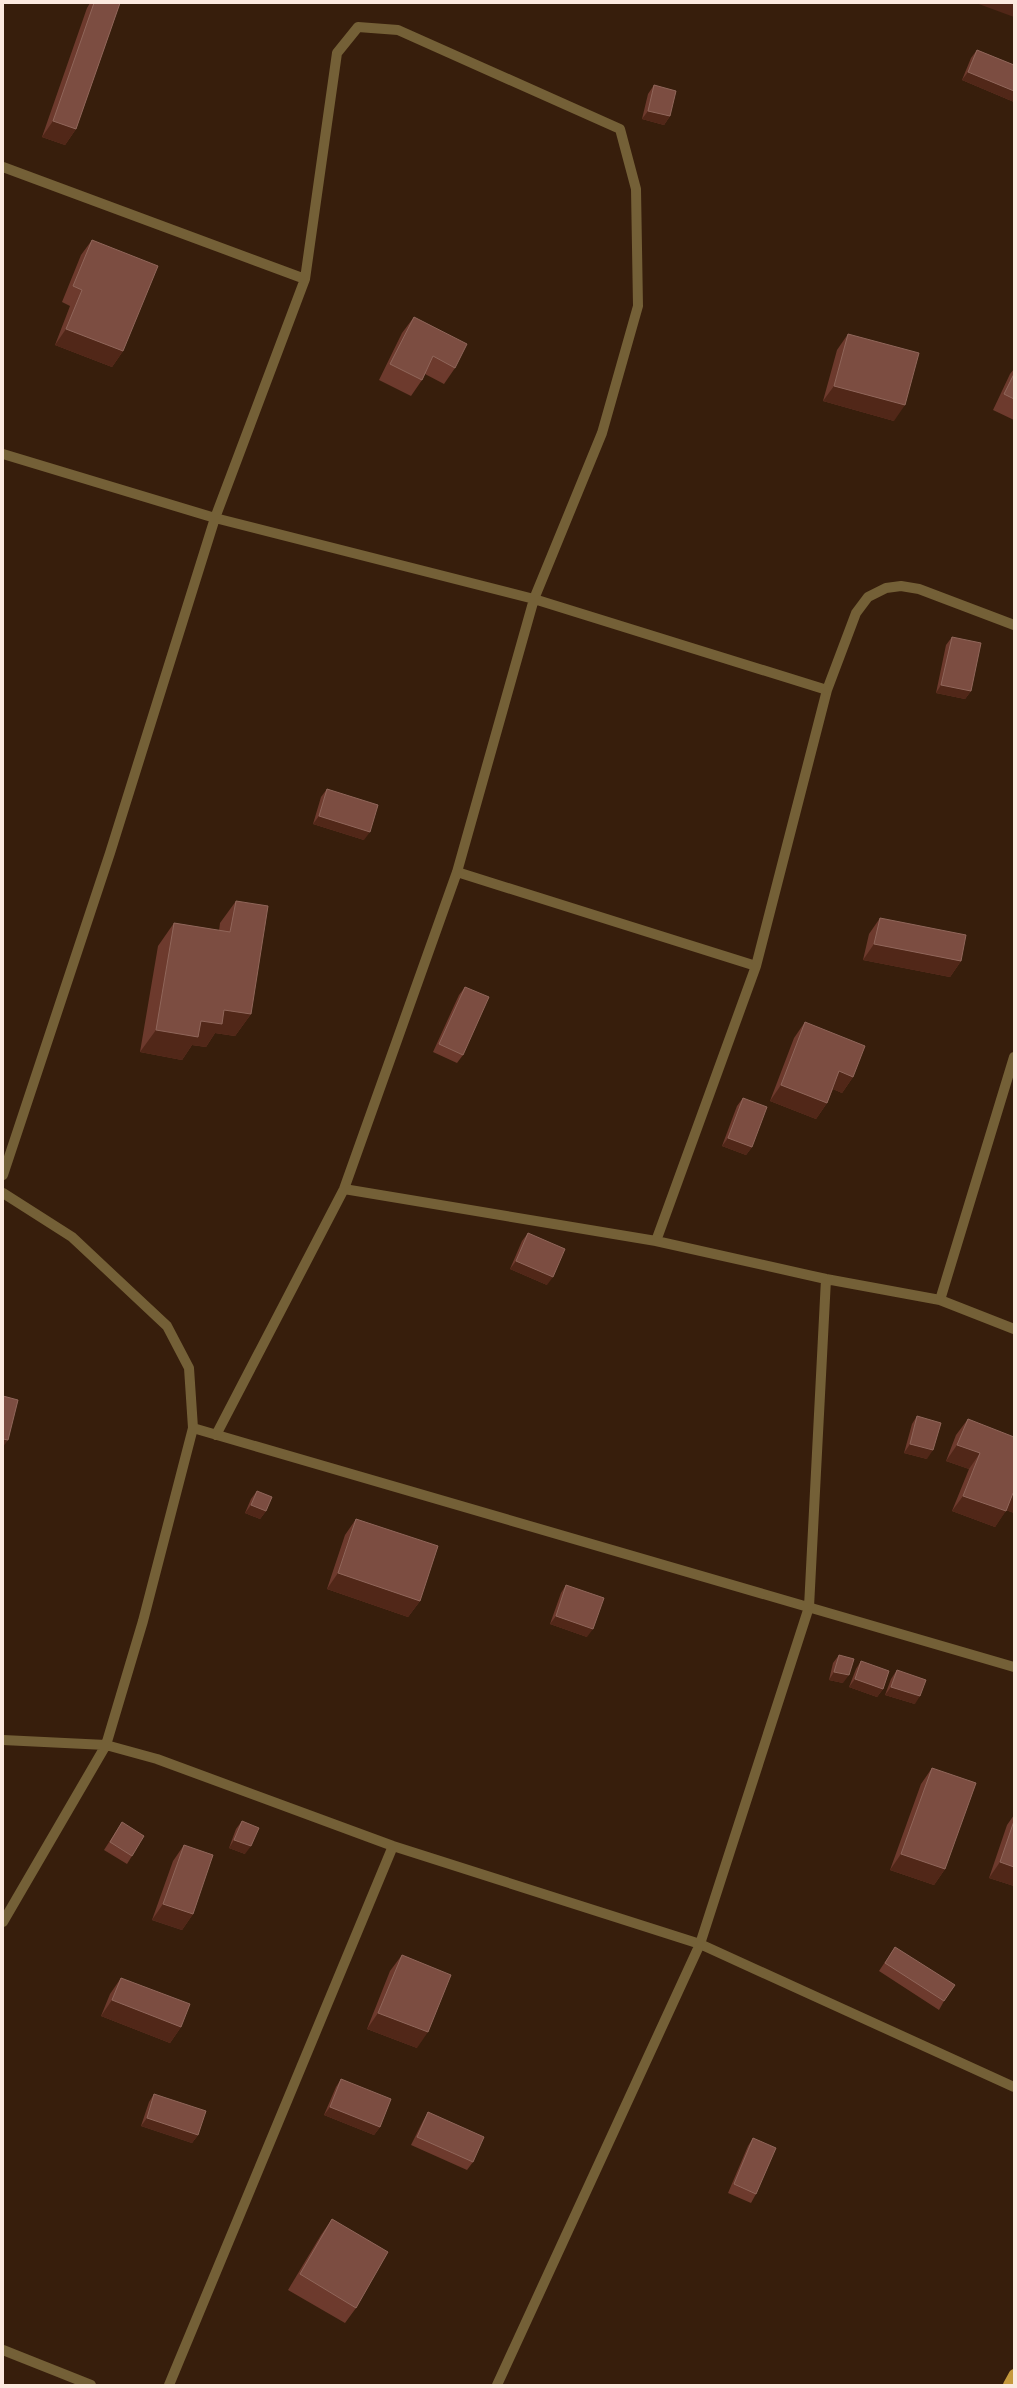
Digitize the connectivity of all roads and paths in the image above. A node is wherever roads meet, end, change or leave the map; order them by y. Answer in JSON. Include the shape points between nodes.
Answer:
{"nodes":[{"id":1,"x":3,"y":166,"type":"edge"},
{"id":2,"x":304,"y":279,"type":"junction"},
{"id":3,"x":3,"y":454,"type":"edge"},
{"id":4,"x":215,"y":518,"type":"junction"},
{"id":5,"x":534,"y":599,"type":"junction"},
{"id":6,"x":1014,"y":625,"type":"edge"},
{"id":7,"x":827,"y":690,"type":"junction"},
{"id":8,"x":457,"y":872,"type":"junction"},
{"id":9,"x":756,"y":966,"type":"junction"},
{"id":10,"x":1014,"y":1057,"type":"edge"},
{"id":11,"x":3,"y":1175,"type":"edge"},
{"id":12,"x":344,"y":1189,"type":"junction"},
{"id":13,"x":3,"y":1193,"type":"edge"},
{"id":14,"x":656,"y":1241,"type":"junction"},
{"id":15,"x":826,"y":1279,"type":"junction"},
{"id":16,"x":940,"y":1300,"type":"junction"},
{"id":17,"x":1014,"y":1329,"type":"edge"},
{"id":18,"x":193,"y":1428,"type":"junction"},
{"id":19,"x":216,"y":1435,"type":"junction"},
{"id":20,"x":809,"y":1607,"type":"junction"},
{"id":21,"x":1014,"y":1667,"type":"edge"},
{"id":22,"x":3,"y":1740,"type":"edge"},
{"id":23,"x":106,"y":1745,"type":"junction"},
{"id":24,"x":394,"y":1846,"type":"junction"},
{"id":25,"x":3,"y":1922,"type":"edge"},
{"id":26,"x":700,"y":1944,"type":"junction"},
{"id":27,"x":1014,"y":2087,"type":"edge"},
{"id":28,"x":3,"y":2350,"type":"edge"},
{"id":29,"x":1014,"y":2374,"type":"edge"},
{"id":30,"x":91,"y":2385,"type":"edge"},
{"id":31,"x":170,"y":2385,"type":"edge"},
{"id":32,"x":497,"y":2385,"type":"edge"},
{"id":33,"x":1008,"y":2385,"type":"edge"}],
"edges":[{"from":1,"to":2,"type":"street"},
{"from":2,"to":4,"type":"street"},
{"from":2,"to":5,"type":"street","via":[[337,53],[358,27],[398,30],[620,129],[636,189],[638,306],[602,433]]},
{"from":3,"to":4,"type":"street"},
{"from":4,"to":5,"type":"street"},
{"from":4,"to":11,"type":"street","via":[[110,853]]},
{"from":5,"to":7,"type":"street"},
{"from":5,"to":8,"type":"street"},
{"from":6,"to":7,"type":"street","via":[[920,589],[901,586],[886,588],[868,597],[856,613]]},
{"from":7,"to":9,"type":"street"},
{"from":8,"to":9,"type":"street"},
{"from":8,"to":12,"type":"street"},
{"from":9,"to":14,"type":"street"},
{"from":10,"to":16,"type":"street"},
{"from":12,"to":14,"type":"street"},
{"from":12,"to":19,"type":"street"},
{"from":13,"to":18,"type":"street","via":[[72,1237],[167,1326],[189,1368]]},
{"from":14,"to":15,"type":"street"},
{"from":15,"to":16,"type":"street"},
{"from":15,"to":20,"type":"street"},
{"from":16,"to":17,"type":"street"},
{"from":18,"to":19,"type":"street"},
{"from":18,"to":23,"type":"street","via":[[143,1621]]},
{"from":19,"to":20,"type":"street"},
{"from":20,"to":21,"type":"street"},
{"from":20,"to":26,"type":"street"},
{"from":22,"to":23,"type":"street"},
{"from":23,"to":24,"type":"street","via":[[157,1759]]},
{"from":23,"to":25,"type":"street"},
{"from":24,"to":26,"type":"street"},
{"from":24,"to":31,"type":"street"},
{"from":26,"to":27,"type":"street"},
{"from":26,"to":32,"type":"street"},
{"from":28,"to":30,"type":"street"},
{"from":29,"to":33,"type":"main road"}]}
